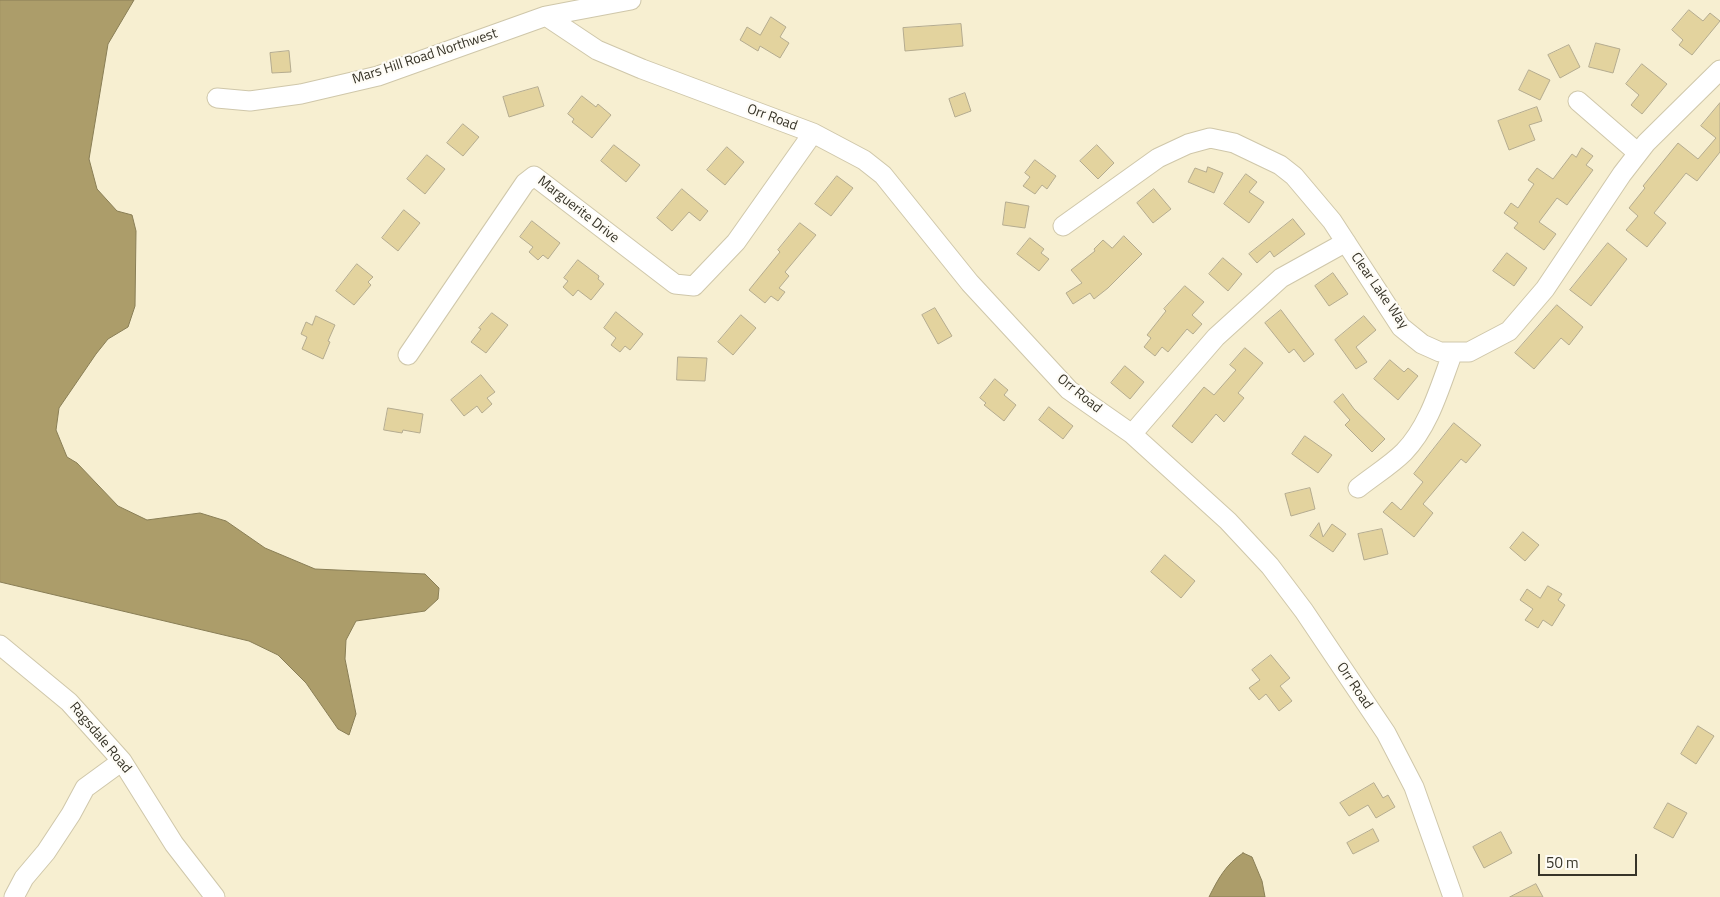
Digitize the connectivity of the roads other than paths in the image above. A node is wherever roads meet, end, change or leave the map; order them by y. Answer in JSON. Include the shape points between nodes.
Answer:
{"nodes":[{"id":1,"x":631,"y":0,"type":"edge"},
{"id":2,"x":546,"y":16,"type":"junction"},
{"id":3,"x":1720,"y":70,"type":"edge"},
{"id":4,"x":217,"y":98,"type":"dead end"},
{"id":5,"x":1578,"y":101,"type":"dead end"},
{"id":6,"x":813,"y":133,"type":"junction"},
{"id":7,"x":1638,"y":153,"type":"junction"},
{"id":8,"x":1063,"y":226,"type":"dead end"},
{"id":9,"x":1346,"y":242,"type":"junction"},
{"id":10,"x":1453,"y":352,"type":"junction"},
{"id":11,"x":408,"y":355,"type":"dead end"},
{"id":12,"x":1132,"y":434,"type":"junction"},
{"id":13,"x":1358,"y":488,"type":"dead end"},
{"id":14,"x":0,"y":645,"type":"edge"},
{"id":15,"x":122,"y":760,"type":"junction"},
{"id":16,"x":14,"y":897,"type":"edge"},
{"id":17,"x":215,"y":897,"type":"edge"},
{"id":18,"x":1453,"y":897,"type":"edge"}],
"edges":[{"from":1,"to":2,"type":"street","name":"Mars Hill Road Northwest"},
{"from":2,"to":4,"type":"street","name":"Mars Hill Road Northwest","via":[[378,76],[250,101]]},
{"from":2,"to":6,"type":"street","name":"Orr Road","via":[[598,50]]},
{"from":3,"to":7,"type":"street","name":"Clear Lake Way"},
{"from":5,"to":7,"type":"street"},
{"from":6,"to":11,"type":"street","name":"Marguerite Drive","via":[[736,242],[694,286],[675,284],[534,176],[525,183]]},
{"from":6,"to":12,"type":"street","name":"Orr Road","via":[[864,160],[883,175],[970,283],[1063,384]]},
{"from":7,"to":10,"type":"street","name":"Clear Lake Way","via":[[1545,289],[1509,331],[1469,352]]},
{"from":8,"to":9,"type":"street","name":"Clear Lake Way","via":[[1158,158],[1210,138],[1234,143],[1280,165],[1294,176]]},
{"from":9,"to":10,"type":"street","name":"Clear Lake Way","via":[[1401,327],[1422,344],[1440,352]]},
{"from":9,"to":12,"type":"street","via":[[1282,278],[1216,337]]},
{"from":10,"to":13,"type":"street","via":[[1419,432],[1403,452]]},
{"from":12,"to":18,"type":"street","name":"Orr Road","via":[[1228,521],[1270,566],[1304,611],[1398,756],[1414,787]]},
{"from":14,"to":15,"type":"street","name":"Ragsdale Road","via":[[69,702]]},
{"from":15,"to":16,"type":"street","via":[[85,788],[72,814],[24,878]]},
{"from":15,"to":17,"type":"street","name":"Ragsdale Road","via":[[174,844]]}]}
